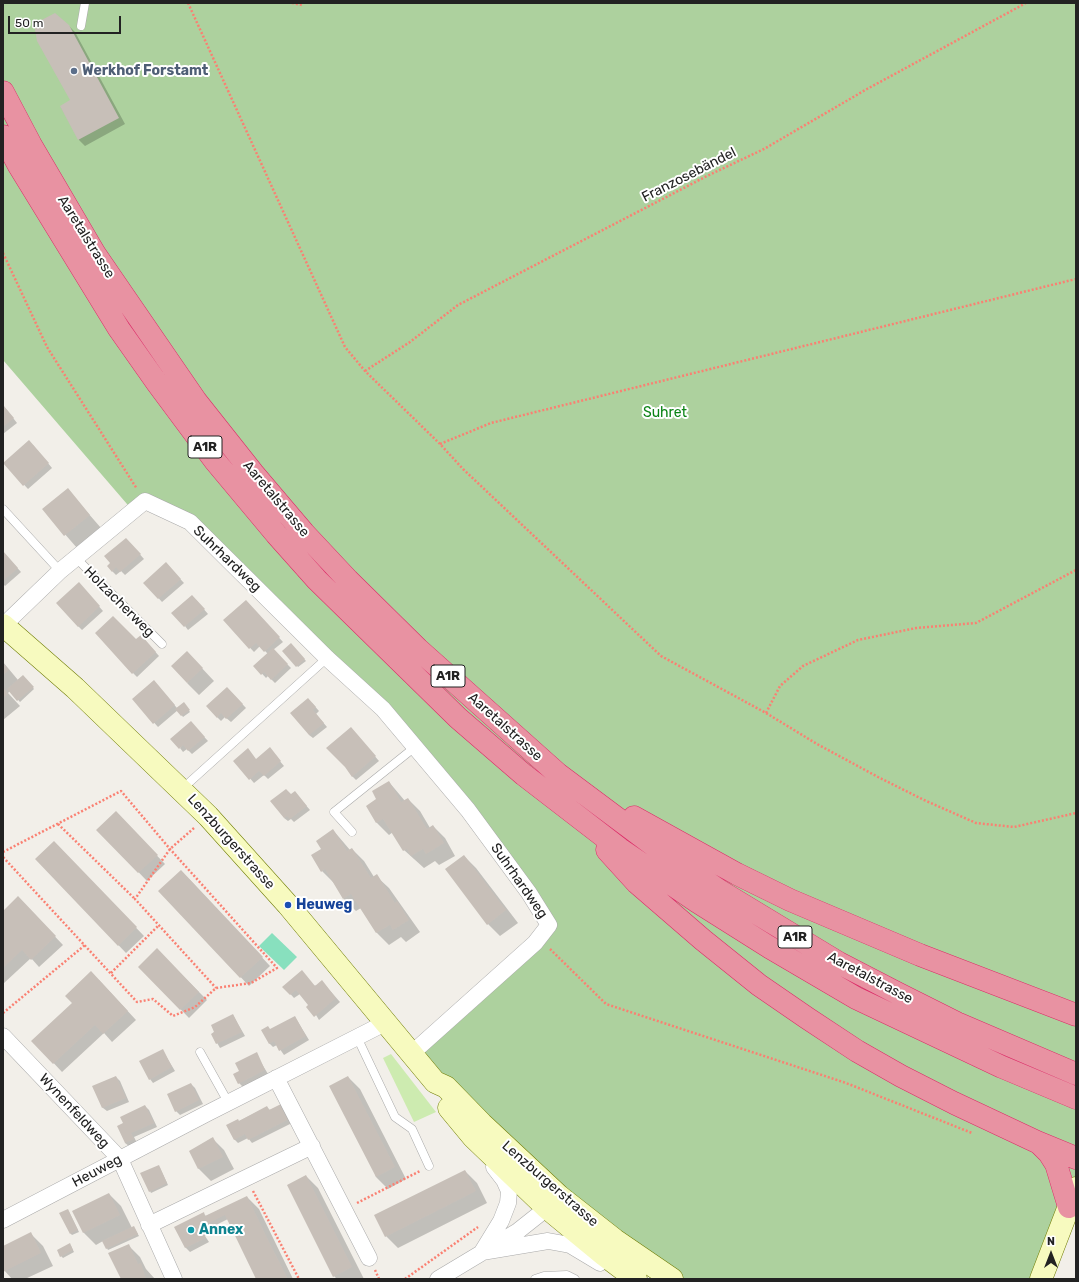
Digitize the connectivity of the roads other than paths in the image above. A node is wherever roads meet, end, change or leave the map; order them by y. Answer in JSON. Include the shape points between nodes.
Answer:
{"nodes":[{"id":1,"x":85,"y":3,"type":"edge"},
{"id":2,"x":80,"y":26,"type":"dead end"},
{"id":3,"x":3,"y":92,"type":"edge"},
{"id":4,"x":3,"y":136,"type":"edge"},
{"id":5,"x":3,"y":509,"type":"edge"},
{"id":6,"x":77,"y":559,"type":"junction"},
{"id":7,"x":60,"y":571,"type":"junction"},
{"id":8,"x":3,"y":625,"type":"edge"},
{"id":9,"x":162,"y":644,"type":"dead end"},
{"id":10,"x":327,"y":658,"type":"junction"},
{"id":11,"x":415,"y":747,"type":"junction"},
{"id":12,"x":539,"y":758,"type":"junction"},
{"id":13,"x":182,"y":789,"type":"junction"},
{"id":14,"x":578,"y":818,"type":"junction"},
{"id":15,"x":352,"y":832,"type":"dead end"},
{"id":16,"x":1076,"y":1015,"type":"edge"},
{"id":17,"x":387,"y":1022,"type":"junction"},
{"id":18,"x":3,"y":1036,"type":"edge"},
{"id":19,"x":357,"y":1037,"type":"junction"},
{"id":20,"x":200,"y":1052,"type":"dead end"},
{"id":21,"x":411,"y":1054,"type":"junction"},
{"id":22,"x":1076,"y":1074,"type":"edge"},
{"id":23,"x":276,"y":1078,"type":"junction"},
{"id":24,"x":435,"y":1082,"type":"junction"},
{"id":25,"x":1076,"y":1098,"type":"edge"},
{"id":26,"x":228,"y":1102,"type":"junction"},
{"id":27,"x":472,"y":1138,"type":"junction"},
{"id":28,"x":1037,"y":1142,"type":"junction"},
{"id":29,"x":312,"y":1146,"type":"junction"},
{"id":30,"x":1076,"y":1158,"type":"edge"},
{"id":31,"x":120,"y":1159,"type":"junction"},
{"id":32,"x":429,"y":1166,"type":"road end"},
{"id":33,"x":1074,"y":1200,"type":"edge"},
{"id":34,"x":553,"y":1202,"type":"junction"},
{"id":35,"x":3,"y":1220,"type":"edge"},
{"id":36,"x":149,"y":1225,"type":"junction"},
{"id":37,"x":482,"y":1252,"type":"junction"},
{"id":38,"x":369,"y":1258,"type":"dead end"},
{"id":39,"x":174,"y":1279,"type":"edge"},
{"id":40,"x":438,"y":1279,"type":"edge"},
{"id":41,"x":535,"y":1279,"type":"edge"},
{"id":42,"x":575,"y":1279,"type":"edge"},
{"id":43,"x":623,"y":1279,"type":"edge"},
{"id":44,"x":636,"y":1279,"type":"edge"},
{"id":45,"x":672,"y":1279,"type":"edge"},
{"id":46,"x":1041,"y":1279,"type":"edge"}],
"edges":[{"from":1,"to":2,"type":"lane"},
{"from":3,"to":12,"type":"highway","name":"Aaretalstrasse","number":"A1R","via":[[95,254],[169,364],[253,473],[304,533],[361,593],[418,649]]},
{"from":4,"to":14,"type":"highway","name":"Aaretalstrasse","number":"A1R","via":[[23,173],[124,335],[207,451],[276,534],[317,580],[458,718]]},
{"from":5,"to":7,"type":"lane","name":"Holzacherweg"},
{"from":6,"to":7,"type":"street"},
{"from":6,"to":9,"type":"lane","name":"Holzacherweg"},
{"from":6,"to":10,"type":"street","name":"Suhrhardweg","via":[[145,501],[190,522]]},
{"from":7,"to":8,"type":"street"},
{"from":8,"to":13,"type":"main road","name":"Lenzburgerstrasse","via":[[75,688]]},
{"from":10,"to":11,"type":"street","name":"Suhrhardweg","via":[[383,709]]},
{"from":10,"to":13,"type":"lane"},
{"from":11,"to":15,"type":"lane","via":[[334,812]]},
{"from":11,"to":21,"type":"street","name":"Suhrhardweg","via":[[468,810],[529,893],[549,925],[540,938]]},
{"from":12,"to":16,"type":"highway","via":[[649,826],[790,900],[920,955]]},
{"from":12,"to":22,"type":"highway","name":"Aaretalstrasse","number":"A1R","via":[[613,817],[665,854],[778,927],[899,994],[1013,1048]]},
{"from":13,"to":17,"type":"main road","name":"Lenzburgerstrasse","via":[[288,905]]},
{"from":14,"to":25,"type":"highway","name":"Aaretalstrasse","number":"A1R","via":[[707,908],[856,998],[1002,1067]]},
{"from":14,"to":28,"type":"highway","via":[[637,883],[702,940],[759,985],[832,1035],[895,1073]]},
{"from":17,"to":19,"type":"street","name":"Heuweg"},
{"from":17,"to":21,"type":"main road","name":"Lenzburgerstrasse"},
{"from":18,"to":31,"type":"street","name":"Wynenfeldweg"},
{"from":19,"to":23,"type":"street","name":"Heuweg"},
{"from":19,"to":32,"type":"lane","via":[[395,1117],[412,1129]]},
{"from":20,"to":26,"type":"lane"},
{"from":21,"to":24,"type":"main road","name":"Lenzburgerstrasse"},
{"from":23,"to":26,"type":"street","name":"Heuweg"},
{"from":23,"to":29,"type":"street"},
{"from":24,"to":27,"type":"main road","name":"Lenzburgerstrasse","via":[[437,1093]]},
{"from":24,"to":34,"type":"main road","name":"Lenzburgerstrasse","via":[[446,1087]]},
{"from":26,"to":31,"type":"street","name":"Heuweg"},
{"from":27,"to":34,"type":"main road","name":"Lenzburgerstrasse"},
{"from":27,"to":37,"type":"street","via":[[504,1180],[509,1191],[508,1203],[501,1221]]},
{"from":28,"to":30,"type":"highway"},
{"from":28,"to":33,"type":"highway","via":[[1050,1153]]},
{"from":29,"to":36,"type":"street"},
{"from":29,"to":38,"type":"street"},
{"from":31,"to":35,"type":"street","name":"Heuweg"},
{"from":31,"to":36,"type":"street","name":"Wynenfeldweg"},
{"from":33,"to":46,"type":"main road"},
{"from":34,"to":37,"type":"street","via":[[518,1231]]},
{"from":34,"to":44,"type":"main road","name":"Lenzburgerstrasse","via":[[604,1256]]},
{"from":34,"to":45,"type":"main road","name":"Lenzburgerstrasse"},
{"from":36,"to":39,"type":"street","name":"Wynenfeldweg"},
{"from":37,"to":40,"type":"street"},
{"from":37,"to":43,"type":"street","via":[[548,1241],[570,1245]]},
{"from":41,"to":42,"type":"lane","via":[[567,1275]]}]}
